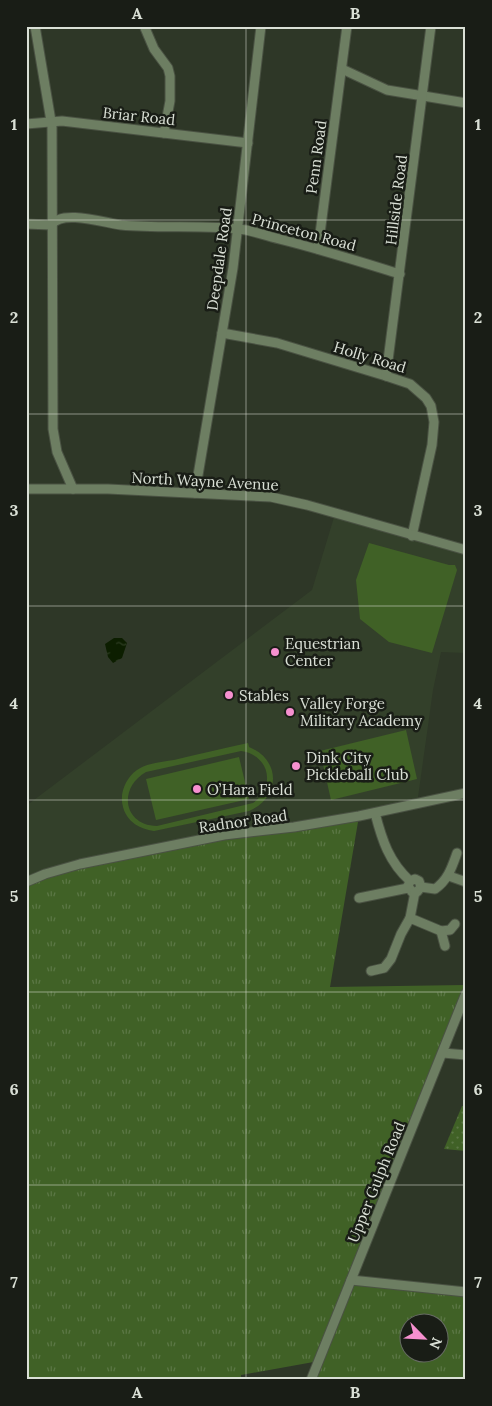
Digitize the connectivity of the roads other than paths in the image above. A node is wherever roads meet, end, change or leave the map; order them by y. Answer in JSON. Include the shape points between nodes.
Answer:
{"nodes":[{"id":1,"x":35,"y":26,"type":"edge"},
{"id":2,"x":261,"y":26,"type":"edge"},
{"id":3,"x":347,"y":26,"type":"edge"},
{"id":4,"x":431,"y":26,"type":"edge"},
{"id":5,"x":145,"y":28,"type":"dead end"},
{"id":6,"x":342,"y":68,"type":"junction"},
{"id":7,"x":423,"y":96,"type":"junction"},
{"id":8,"x":466,"y":103,"type":"edge"},
{"id":9,"x":51,"y":121,"type":"junction"},
{"id":10,"x":26,"y":124,"type":"edge"},
{"id":11,"x":164,"y":133,"type":"junction"},
{"id":12,"x":248,"y":142,"type":"junction"},
{"id":13,"x":26,"y":224,"type":"edge"},
{"id":14,"x":51,"y":225,"type":"junction"},
{"id":15,"x":237,"y":230,"type":"junction"},
{"id":16,"x":318,"y":249,"type":"junction"},
{"id":17,"x":400,"y":274,"type":"junction"},
{"id":18,"x":222,"y":333,"type":"junction"},
{"id":19,"x":386,"y":376,"type":"junction"},
{"id":20,"x":73,"y":488,"type":"junction"},
{"id":21,"x":26,"y":489,"type":"edge"},
{"id":22,"x":195,"y":494,"type":"junction"},
{"id":23,"x":412,"y":536,"type":"junction"},
{"id":24,"x":466,"y":550,"type":"edge"},
{"id":25,"x":466,"y":793,"type":"edge"},
{"id":26,"x":375,"y":813,"type":"junction"},
{"id":27,"x":457,"y":853,"type":"dead end"},
{"id":28,"x":449,"y":876,"type":"junction"},
{"id":29,"x":26,"y":882,"type":"edge"},
{"id":30,"x":466,"y":882,"type":"edge"},
{"id":31,"x":413,"y":887,"type":"junction"},
{"id":32,"x":360,"y":898,"type":"dead end"},
{"id":33,"x":410,"y":918,"type":"junction"},
{"id":34,"x":455,"y":924,"type":"dead end"},
{"id":35,"x":441,"y":931,"type":"junction"},
{"id":36,"x":445,"y":946,"type":"dead end"},
{"id":37,"x":371,"y":971,"type":"dead end"},
{"id":38,"x":466,"y":994,"type":"edge"},
{"id":39,"x":443,"y":1053,"type":"junction"},
{"id":40,"x":466,"y":1055,"type":"edge"},
{"id":41,"x":351,"y":1280,"type":"junction"},
{"id":42,"x":466,"y":1292,"type":"edge"},
{"id":43,"x":311,"y":1380,"type":"edge"}],
"edges":[{"from":1,"to":9,"type":"street"},
{"from":2,"to":12,"type":"street","name":"Deepdale Road"},
{"from":3,"to":6,"type":"street","name":"Penn Road"},
{"from":4,"to":7,"type":"street","name":"Hillside Road"},
{"from":5,"to":11,"type":"street","via":[[170,76],[170,101]]},
{"from":6,"to":7,"type":"street","via":[[387,90]]},
{"from":6,"to":16,"type":"street","name":"Penn Road"},
{"from":7,"to":8,"type":"street"},
{"from":7,"to":17,"type":"street","name":"Hillside Road"},
{"from":9,"to":10,"type":"street","name":"Briar Road"},
{"from":9,"to":11,"type":"street","name":"Briar Road"},
{"from":9,"to":14,"type":"street"},
{"from":11,"to":12,"type":"street","name":"Briar Road"},
{"from":12,"to":15,"type":"street","name":"Deepdale Road"},
{"from":13,"to":14,"type":"street"},
{"from":14,"to":15,"type":"street","name":"Princeton Road","via":[[62,219],[88,219],[121,225]]},
{"from":14,"to":20,"type":"street","via":[[53,429],[57,452]]},
{"from":15,"to":16,"type":"street","name":"Princeton Road"},
{"from":15,"to":18,"type":"street","name":"Deepdale Road"},
{"from":16,"to":17,"type":"street","name":"Princeton Road"},
{"from":17,"to":19,"type":"street","name":"Hillside Road"},
{"from":18,"to":19,"type":"street","name":"Holly Road","via":[[277,343]]},
{"from":18,"to":22,"type":"street","name":"Deepdale Road"},
{"from":19,"to":23,"type":"street","name":"Holly Road","via":[[420,391],[431,406],[434,422]]},
{"from":20,"to":21,"type":"street","name":"North Wayne Avenue"},
{"from":20,"to":22,"type":"street","name":"North Wayne Avenue"},
{"from":22,"to":23,"type":"street","name":"North Wayne Avenue","via":[[285,500]]},
{"from":23,"to":24,"type":"street","name":"North Wayne Avenue"},
{"from":25,"to":26,"type":"street","name":"Radnor Road"},
{"from":26,"to":29,"type":"street","name":"Radnor Road","via":[[224,835],[80,864]]},
{"from":26,"to":31,"type":"street","via":[[387,853]]},
{"from":27,"to":28,"type":"street"},
{"from":28,"to":30,"type":"street"},
{"from":28,"to":31,"type":"street","via":[[435,889]]},
{"from":31,"to":32,"type":"street"},
{"from":31,"to":33,"type":"street"},
{"from":33,"to":35,"type":"street"},
{"from":33,"to":37,"type":"street","via":[[388,964]]},
{"from":34,"to":35,"type":"street","via":[[450,930]]},
{"from":35,"to":36,"type":"street"},
{"from":38,"to":39,"type":"street","name":"Upper Gulph Road"},
{"from":39,"to":40,"type":"street"},
{"from":39,"to":41,"type":"street","name":"Upper Gulph Road"},
{"from":41,"to":42,"type":"street"},
{"from":41,"to":43,"type":"street","name":"Upper Gulph Road"}]}
